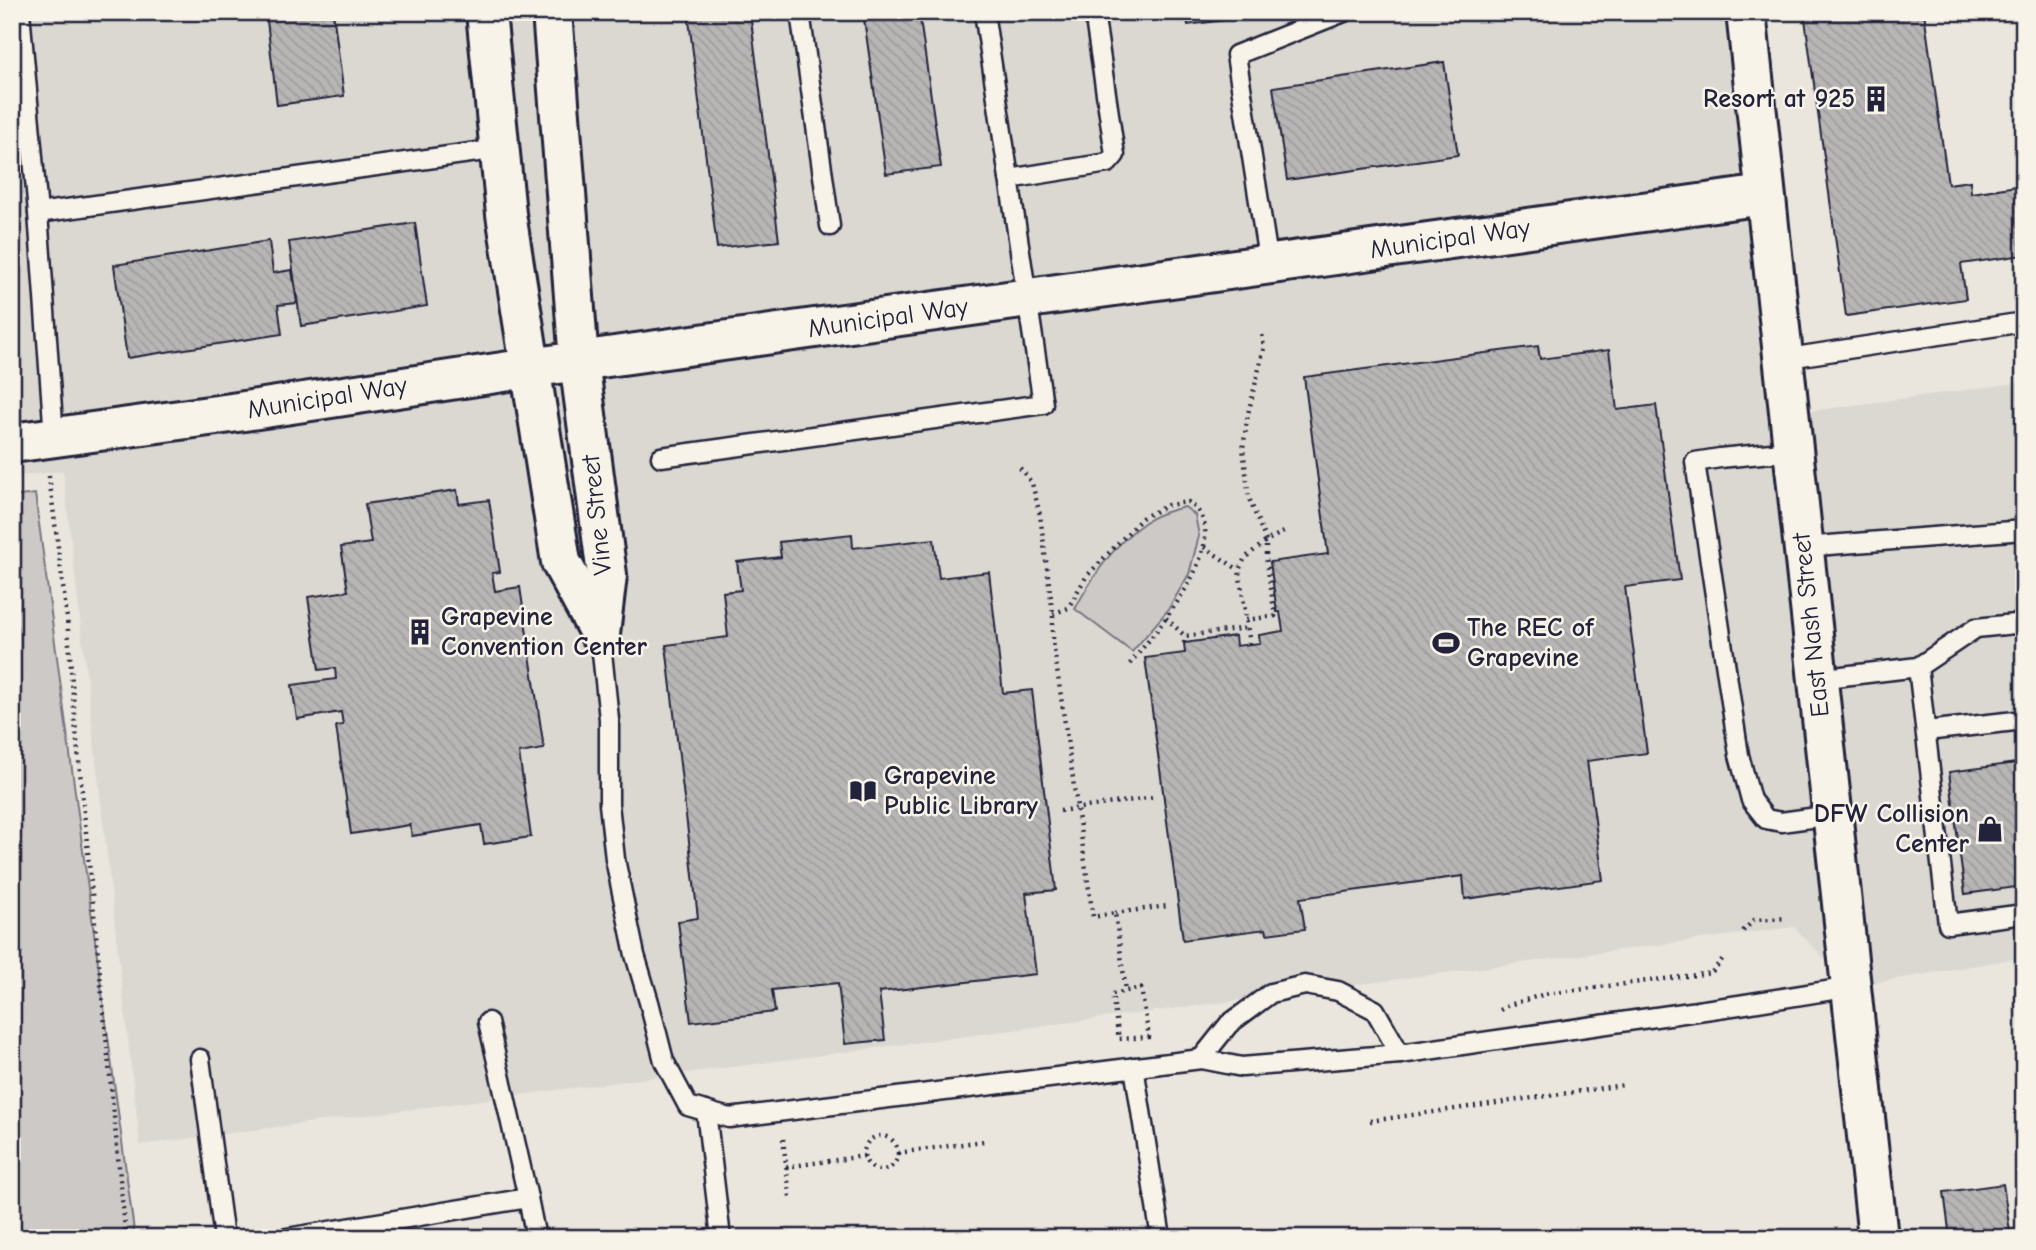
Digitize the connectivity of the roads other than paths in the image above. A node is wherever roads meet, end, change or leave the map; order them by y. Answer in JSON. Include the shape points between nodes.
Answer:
{"nodes":[{"id":1,"x":20,"y":12,"type":"edge"},
{"id":2,"x":486,"y":12,"type":"edge"},
{"id":3,"x":552,"y":12,"type":"edge"},
{"id":4,"x":800,"y":12,"type":"edge"},
{"id":5,"x":984,"y":12,"type":"edge"},
{"id":6,"x":1094,"y":12,"type":"edge"},
{"id":7,"x":1343,"y":12,"type":"edge"},
{"id":8,"x":1746,"y":12,"type":"edge"},
{"id":9,"x":499,"y":149,"type":"junction"},
{"id":10,"x":1009,"y":179,"type":"junction"},
{"id":11,"x":1764,"y":195,"type":"junction"},
{"id":12,"x":38,"y":213,"type":"junction"},
{"id":13,"x":830,"y":226,"type":"dead end"},
{"id":14,"x":1269,"y":265,"type":"junction"},
{"id":15,"x":1027,"y":299,"type":"junction"},
{"id":16,"x":2024,"y":322,"type":"edge"},
{"id":17,"x":1782,"y":359,"type":"junction"},
{"id":18,"x":579,"y":361,"type":"junction"},
{"id":19,"x":530,"y":368,"type":"junction"},
{"id":20,"x":54,"y":437,"type":"junction"},
{"id":21,"x":12,"y":443,"type":"edge"},
{"id":22,"x":1792,"y":451,"type":"junction"},
{"id":23,"x":660,"y":457,"type":"dead end"},
{"id":24,"x":2024,"y":530,"type":"edge"},
{"id":25,"x":1802,"y":547,"type":"junction"},
{"id":26,"x":2024,"y":623,"type":"edge"},
{"id":27,"x":600,"y":634,"type":"junction"},
{"id":28,"x":1918,"y":667,"type":"junction"},
{"id":29,"x":1817,"y":679,"type":"junction"},
{"id":30,"x":2024,"y":720,"type":"edge"},
{"id":31,"x":1926,"y":731,"type":"junction"},
{"id":32,"x":1832,"y":815,"type":"junction"},
{"id":33,"x":2024,"y":914,"type":"edge"},
{"id":34,"x":1851,"y":986,"type":"junction"},
{"id":35,"x":488,"y":1022,"type":"dead end"},
{"id":36,"x":1400,"y":1054,"type":"junction"},
{"id":37,"x":200,"y":1059,"type":"dead end"},
{"id":38,"x":1201,"y":1059,"type":"junction"},
{"id":39,"x":1133,"y":1067,"type":"junction"},
{"id":40,"x":706,"y":1111,"type":"junction"},
{"id":41,"x":528,"y":1198,"type":"junction"},
{"id":42,"x":223,"y":1238,"type":"edge"},
{"id":43,"x":287,"y":1238,"type":"edge"},
{"id":44,"x":536,"y":1238,"type":"edge"},
{"id":45,"x":722,"y":1238,"type":"edge"},
{"id":46,"x":1161,"y":1238,"type":"edge"},
{"id":47,"x":1878,"y":1238,"type":"edge"}],
"edges":[{"from":1,"to":12,"type":"lane"},
{"from":2,"to":9,"type":"street","name":"Vine Street"},
{"from":3,"to":18,"type":"street","name":"Vine Street"},
{"from":4,"to":13,"type":"lane"},
{"from":5,"to":10,"type":"lane"},
{"from":6,"to":10,"type":"lane","via":[[1115,155],[1108,163]]},
{"from":7,"to":14,"type":"lane","via":[[1236,55]]},
{"from":8,"to":11,"type":"street","name":"East Nash Street"},
{"from":9,"to":12,"type":"lane"},
{"from":9,"to":19,"type":"street","name":"Vine Street"},
{"from":10,"to":15,"type":"lane"},
{"from":11,"to":14,"type":"street","name":"Municipal Way"},
{"from":11,"to":17,"type":"street","name":"East Nash Street"},
{"from":12,"to":20,"type":"lane"},
{"from":14,"to":15,"type":"street","name":"Municipal Way"},
{"from":15,"to":18,"type":"street","name":"Municipal Way"},
{"from":15,"to":23,"type":"lane","via":[[1043,404]]},
{"from":16,"to":17,"type":"lane"},
{"from":17,"to":22,"type":"street","name":"East Nash Street"},
{"from":18,"to":19,"type":"street","name":"Municipal Way"},
{"from":18,"to":27,"type":"street","name":"Vine Street","via":[[607,575]]},
{"from":19,"to":20,"type":"street","name":"Municipal Way"},
{"from":19,"to":27,"type":"street","name":"Vine Street","via":[[561,562]]},
{"from":20,"to":21,"type":"street","name":"Municipal Way"},
{"from":22,"to":25,"type":"street","name":"East Nash Street"},
{"from":22,"to":32,"type":"lane","via":[[1695,462],[1739,755],[1751,800],[1766,819]]},
{"from":24,"to":25,"type":"lane"},
{"from":25,"to":29,"type":"street","name":"East Nash Street"},
{"from":26,"to":28,"type":"lane","via":[[1976,628]]},
{"from":27,"to":40,"type":"lane","via":[[609,719],[609,804],[635,956],[664,1061],[688,1106]]},
{"from":28,"to":29,"type":"lane"},
{"from":28,"to":31,"type":"lane"},
{"from":29,"to":32,"type":"street","name":"East Nash Street"},
{"from":30,"to":31,"type":"lane"},
{"from":31,"to":33,"type":"lane","via":[[1948,924]]},
{"from":32,"to":34,"type":"street","name":"East Nash Street"},
{"from":34,"to":36,"type":"lane"},
{"from":34,"to":47,"type":"street","name":"East Nash Street"},
{"from":35,"to":41,"type":"lane"},
{"from":36,"to":38,"type":"lane","via":[[1242,1066]]},
{"from":36,"to":38,"type":"lane","via":[[1375,1010],[1338,991],[1305,985],[1271,993],[1229,1024]]},
{"from":37,"to":42,"type":"lane"},
{"from":38,"to":39,"type":"lane"},
{"from":39,"to":40,"type":"lane","via":[[729,1118]]},
{"from":39,"to":46,"type":"lane"},
{"from":40,"to":45,"type":"lane"},
{"from":41,"to":43,"type":"lane"},
{"from":41,"to":44,"type":"lane"}]}
